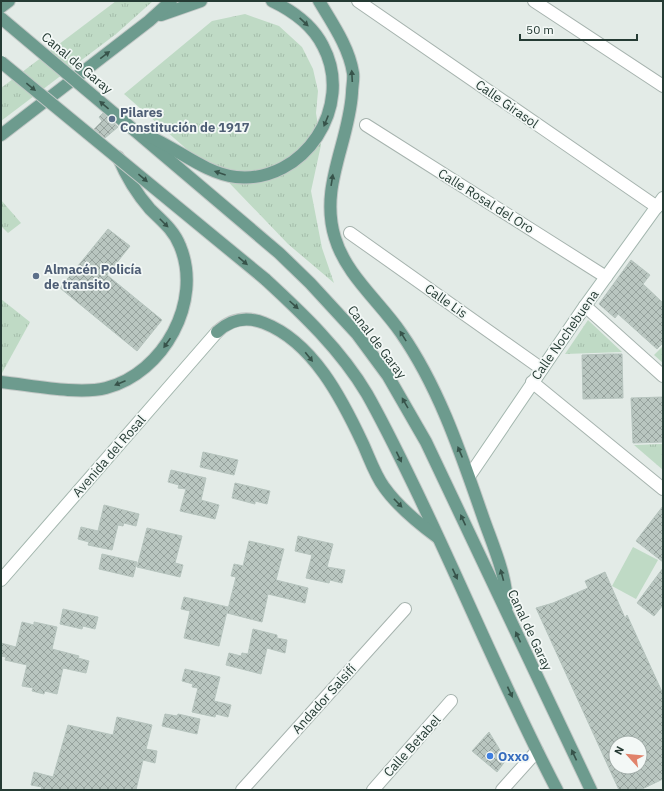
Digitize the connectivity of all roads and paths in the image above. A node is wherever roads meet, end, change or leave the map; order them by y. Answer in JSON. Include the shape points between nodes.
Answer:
{"nodes":[{"id":1,"x":9,"y":1,"type":"edge"},
{"id":2,"x":171,"y":1,"type":"edge"},
{"id":3,"x":201,"y":1,"type":"edge"},
{"id":4,"x":272,"y":1,"type":"edge"},
{"id":5,"x":320,"y":1,"type":"edge"},
{"id":6,"x":358,"y":1,"type":"edge"},
{"id":7,"x":534,"y":1,"type":"edge"},
{"id":8,"x":1,"y":8,"type":"edge"},
{"id":9,"x":1,"y":18,"type":"edge"},
{"id":10,"x":149,"y":21,"type":"junction"},
{"id":11,"x":1,"y":62,"type":"edge"},
{"id":12,"x":663,"y":86,"type":"edge"},
{"id":13,"x":366,"y":125,"type":"dead end"},
{"id":14,"x":134,"y":130,"type":"junction"},
{"id":15,"x":1,"y":135,"type":"edge"},
{"id":16,"x":118,"y":157,"type":"junction"},
{"id":17,"x":660,"y":202,"type":"edge"},
{"id":18,"x":350,"y":233,"type":"dead end"},
{"id":19,"x":606,"y":277,"type":"junction"},
{"id":20,"x":585,"y":306,"type":"junction"},
{"id":21,"x":217,"y":332,"type":"joint"},
{"id":22,"x":542,"y":369,"type":"junction"},
{"id":23,"x":663,"y":376,"type":"edge"},
{"id":24,"x":1,"y":382,"type":"edge"},
{"id":25,"x":532,"y":382,"type":"junction"},
{"id":26,"x":470,"y":475,"type":"junction"},
{"id":27,"x":663,"y":488,"type":"edge"},
{"id":28,"x":438,"y":538,"type":"junction"},
{"id":29,"x":1,"y":580,"type":"edge"},
{"id":30,"x":405,"y":609,"type":"dead end"},
{"id":31,"x":507,"y":614,"type":"junction"},
{"id":32,"x":451,"y":701,"type":"dead end"},
{"id":33,"x":537,"y":751,"type":"junction"},
{"id":34,"x":242,"y":790,"type":"edge"},
{"id":35,"x":373,"y":790,"type":"edge"},
{"id":36,"x":502,"y":790,"type":"edge"},
{"id":37,"x":557,"y":790,"type":"edge"},
{"id":38,"x":591,"y":790,"type":"edge"}],
"edges":[{"from":1,"to":8,"type":"main road"},
{"from":2,"to":10,"type":"main road"},
{"from":3,"to":10,"type":"main road"},
{"from":4,"to":14,"type":"main road","one_way":true,"via":[[296,14],[317,35],[328,58],[332,83],[328,117],[316,140],[296,160],[273,173],[236,177],[214,171]]},
{"from":26,"to":5,"type":"main road","one_way":true,"via":[[428,378],[401,333],[345,260],[335,240],[329,201],[335,165],[351,114],[353,74],[345,47]]},
{"from":6,"to":17,"type":"street","name":"Calle Girasol"},
{"from":7,"to":12,"type":"street"},
{"from":14,"to":9,"type":"main road","name":"Canal de Garay","one_way":true,"bridge":true},
{"from":15,"to":10,"type":"main road","one_way":true},
{"from":11,"to":16,"type":"main road","one_way":true,"bridge":true},
{"from":13,"to":19,"type":"street","name":"Calle Rosal del Oro"},
{"from":31,"to":14,"type":"main road","name":"Canal de Garay","one_way":true,"via":[[426,442],[388,376],[357,334],[279,253]]},
{"from":16,"to":24,"type":"main road","one_way":true,"via":[[139,196],[180,245],[184,262],[185,294],[183,309],[171,337],[152,362],[117,384],[94,390]]},
{"from":16,"to":28,"type":"main road","one_way":true,"bridge":true,"via":[[265,279],[309,319],[366,393]]},
{"from":17,"to":19,"type":"street","name":"Calle Nochebuena"},
{"from":18,"to":22,"type":"street","name":"Calle Lis"},
{"from":19,"to":20,"type":"street","name":"Calle Nochebuena"},
{"from":20,"to":22,"type":"street","name":"Calle Nochebuena"},
{"from":20,"to":23,"type":"street"},
{"from":21,"to":28,"type":"main road","one_way":true,"via":[[229,323],[249,319],[277,329],[296,343],[319,370],[344,407],[383,486],[404,510]]},
{"from":21,"to":29,"type":"street","name":"Avenida del Rosal"},
{"from":22,"to":25,"type":"street","name":"Calle Nochebuena"},
{"from":25,"to":26,"type":"street","name":"Calle Nochebuena"},
{"from":25,"to":27,"type":"street"},
{"from":31,"to":26,"type":"main road","one_way":true,"via":[[507,594],[497,556]]},
{"from":28,"to":33,"type":"main road","one_way":true},
{"from":30,"to":34,"type":"street","name":"Andador Salsifí"},
{"from":38,"to":31,"type":"main road","name":"Canal de Garay","one_way":true},
{"from":32,"to":35,"type":"street","name":"Calle Betabel"},
{"from":33,"to":36,"type":"street"},
{"from":33,"to":37,"type":"main road"}]}
